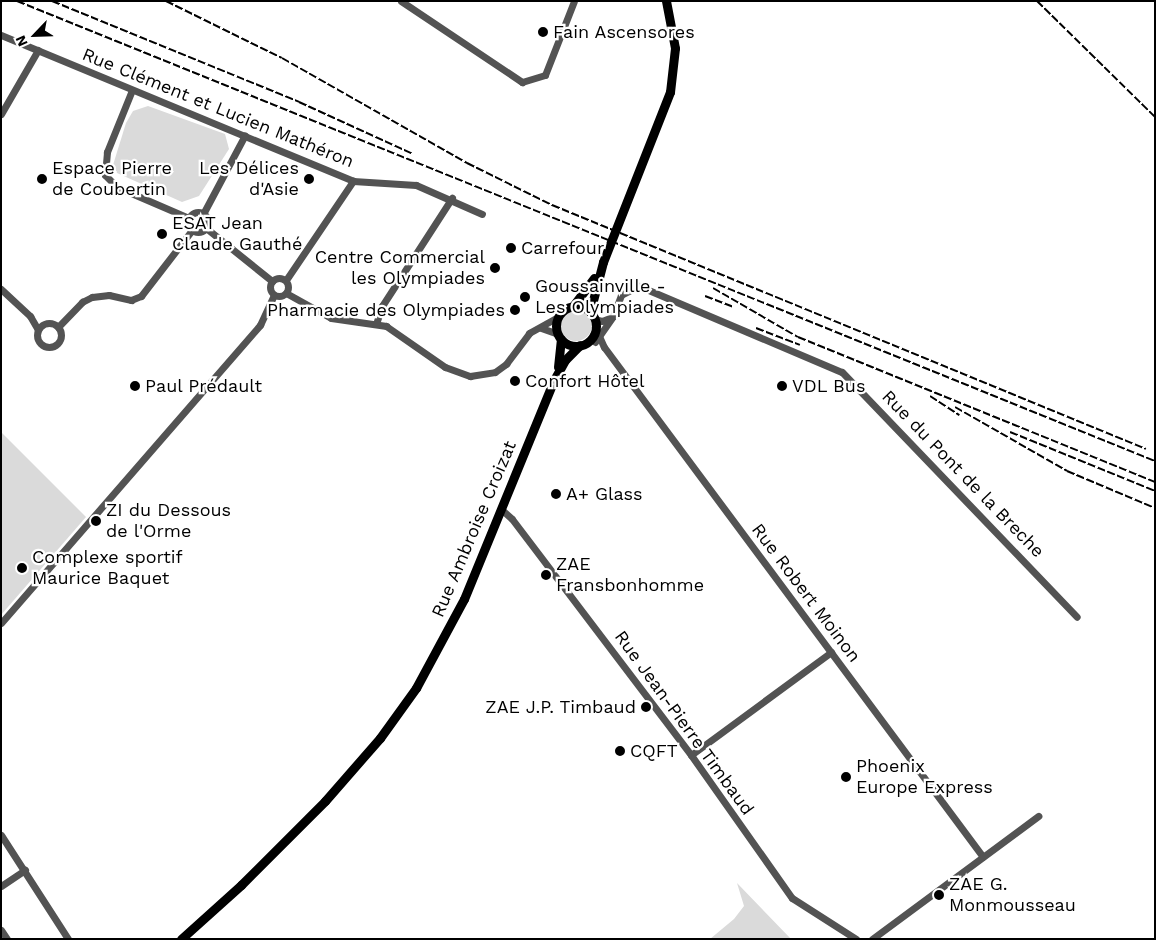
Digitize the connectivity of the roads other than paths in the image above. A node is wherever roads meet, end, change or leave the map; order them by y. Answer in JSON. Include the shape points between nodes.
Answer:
{"nodes":[{"id":1,"x":402,"y":1,"type":"edge"},
{"id":2,"x":574,"y":1,"type":"edge"},
{"id":3,"x":666,"y":1,"type":"edge"},
{"id":4,"x":1,"y":35,"type":"edge"},
{"id":5,"x":38,"y":50,"type":"junction"},
{"id":6,"x":132,"y":90,"type":"junction"},
{"id":7,"x":1,"y":114,"type":"edge"},
{"id":8,"x":245,"y":135,"type":"junction"},
{"id":9,"x":352,"y":181,"type":"junction"},
{"id":10,"x":452,"y":198,"type":"junction"},
{"id":11,"x":203,"y":214,"type":"junction"},
{"id":12,"x":482,"y":214,"type":"dead end"},
{"id":13,"x":190,"y":218,"type":"junction"},
{"id":14,"x":206,"y":228,"type":"junction"},
{"id":15,"x":192,"y":230,"type":"junction"},
{"id":16,"x":603,"y":262,"type":"junction"},
{"id":17,"x":286,"y":280,"type":"junction"},
{"id":18,"x":272,"y":281,"type":"junction"},
{"id":19,"x":1,"y":289,"type":"edge"},
{"id":20,"x":286,"y":293,"type":"junction"},
{"id":21,"x":274,"y":295,"type":"junction"},
{"id":22,"x":573,"y":306,"type":"junction"},
{"id":23,"x":612,"y":316,"type":"junction"},
{"id":24,"x":558,"y":317,"type":"junction"},
{"id":25,"x":593,"y":319,"type":"junction"},
{"id":26,"x":376,"y":324,"type":"junction"},
{"id":27,"x":58,"y":327,"type":"junction"},
{"id":28,"x":541,"y":328,"type":"junction"},
{"id":29,"x":38,"y":330,"type":"junction"},
{"id":30,"x":559,"y":336,"type":"junction"},
{"id":31,"x":591,"y":341,"type":"junction"},
{"id":32,"x":554,"y":380,"type":"junction"},
{"id":33,"x":502,"y":510,"type":"junction"},
{"id":34,"x":1077,"y":617,"type":"dead end"},
{"id":35,"x":1,"y":623,"type":"edge"},
{"id":36,"x":832,"y":652,"type":"junction"},
{"id":37,"x":691,"y":755,"type":"junction"},
{"id":38,"x":1038,"y":816,"type":"dead end"},
{"id":39,"x":1,"y":835,"type":"edge"},
{"id":40,"x":983,"y":857,"type":"junction"},
{"id":41,"x":25,"y":870,"type":"junction"},
{"id":42,"x":1,"y":886,"type":"edge"},
{"id":43,"x":1,"y":930,"type":"edge"},
{"id":44,"x":7,"y":939,"type":"edge"},
{"id":45,"x":68,"y":939,"type":"edge"},
{"id":46,"x":181,"y":939,"type":"edge"},
{"id":47,"x":856,"y":939,"type":"edge"},
{"id":48,"x":872,"y":939,"type":"edge"}],
"edges":[{"from":1,"to":2,"type":"street","via":[[522,82],[545,75]]},
{"from":3,"to":16,"type":"main road","via":[[674,48],[670,92]]},
{"from":4,"to":5,"type":"street","name":"Rue Clément et Lucien Mathéron"},
{"from":5,"to":6,"type":"street","name":"Rue Clément et Lucien Mathéron"},
{"from":5,"to":7,"type":"street"},
{"from":6,"to":8,"type":"street","name":"Rue Clément et Lucien Mathéron"},
{"from":6,"to":13,"type":"street","via":[[107,152],[105,175],[117,187]]},
{"from":8,"to":9,"type":"street","name":"Rue Clément et Lucien Mathéron"},
{"from":8,"to":11,"type":"street"},
{"from":9,"to":10,"type":"street","name":"Rue Clément et Lucien Mathéron","via":[[416,185]]},
{"from":9,"to":17,"type":"street"},
{"from":10,"to":12,"type":"street","name":"Rue Clément et Lucien Mathéron"},
{"from":10,"to":26,"type":"street","via":[[382,306]]},
{"from":11,"to":13,"type":"street","via":[[194,214]]},
{"from":11,"to":14,"type":"street","via":[[208,222]]},
{"from":13,"to":15,"type":"street"},
{"from":14,"to":15,"type":"street","via":[[198,232]]},
{"from":14,"to":18,"type":"street"},
{"from":15,"to":27,"type":"street","via":[[141,296],[131,300],[109,295],[92,297],[82,302]]},
{"from":16,"to":22,"type":"main road"},
{"from":16,"to":25,"type":"main road"},
{"from":17,"to":18,"type":"street","via":[[277,278]]},
{"from":17,"to":20,"type":"street"},
{"from":18,"to":21,"type":"street","via":[[270,290]]},
{"from":19,"to":29,"type":"street","via":[[30,316]]},
{"from":20,"to":21,"type":"street","via":[[281,297]]},
{"from":20,"to":26,"type":"street","via":[[331,318]]},
{"from":21,"to":35,"type":"street","via":[[260,325]]},
{"from":22,"to":24,"type":"main road"},
{"from":22,"to":25,"type":"main road"},
{"from":23,"to":25,"type":"street","via":[[602,321]]},
{"from":23,"to":31,"type":"street","name":"Rue du Pont de la Breche"},
{"from":23,"to":34,"type":"street","name":"Rue du Pont de la Breche","via":[[621,295],[639,286],[842,372]]},
{"from":24,"to":28,"type":"street"},
{"from":24,"to":30,"type":"main road"},
{"from":25,"to":31,"type":"main road"},
{"from":25,"to":31,"type":"street","name":"Rue Robert Moinon"},
{"from":26,"to":28,"type":"street","via":[[386,326],[451,370],[470,376],[495,372],[506,364],[530,332]]},
{"from":27,"to":29,"type":"street","via":[[47,323]]},
{"from":27,"to":29,"type":"street","via":[[60,341],[52,348],[40,344]]},
{"from":28,"to":30,"type":"street"},
{"from":30,"to":31,"type":"main road","via":[[572,345]]},
{"from":30,"to":32,"type":"main road","via":[[562,353]]},
{"from":31,"to":32,"type":"main road","via":[[565,360]]},
{"from":31,"to":36,"type":"street","name":"Rue Robert Moinon","via":[[604,347]]},
{"from":32,"to":33,"type":"main road","name":"Rue Ambroise Croizat"},
{"from":33,"to":37,"type":"street","name":"Rue Jean-Pierre Timbaud"},
{"from":33,"to":46,"type":"main road","name":"Rue Ambroise Croizat","via":[[456,617],[416,688],[365,755],[320,806]]},
{"from":36,"to":37,"type":"street"},
{"from":36,"to":40,"type":"street","name":"Rue Robert Moinon"},
{"from":37,"to":47,"type":"street","name":"Rue Jean-Pierre Timbaud","via":[[792,898]]},
{"from":38,"to":40,"type":"street"},
{"from":39,"to":41,"type":"street"},
{"from":40,"to":48,"type":"street"},
{"from":41,"to":42,"type":"street"},
{"from":41,"to":45,"type":"street"},
{"from":43,"to":44,"type":"street"}]}
